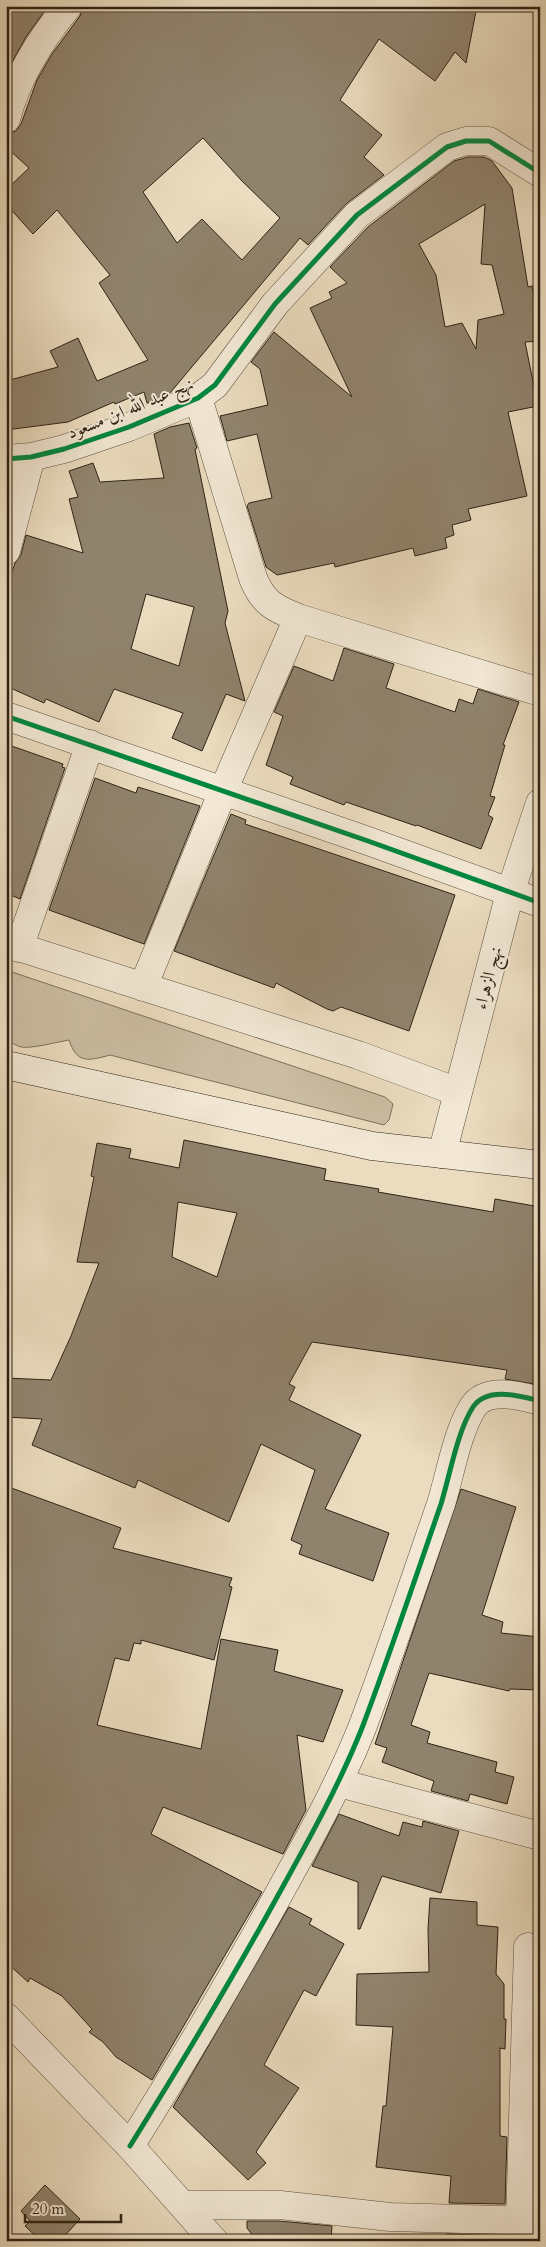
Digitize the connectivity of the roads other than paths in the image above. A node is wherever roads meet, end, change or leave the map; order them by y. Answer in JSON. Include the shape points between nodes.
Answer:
{"nodes":[{"id":1,"x":68,"y":6,"type":"edge"},
{"id":2,"x":6,"y":119,"type":"edge"},
{"id":3,"x":540,"y":174,"type":"edge"},
{"id":4,"x":198,"y":398,"type":"junction"},
{"id":5,"x":19,"y":458,"type":"edge"},
{"id":6,"x":6,"y":551,"type":"edge"},
{"id":7,"x":298,"y":618,"type":"junction"},
{"id":8,"x":540,"y":692,"type":"edge"},
{"id":9,"x":6,"y":716,"type":"edge"},
{"id":10,"x":90,"y":744,"type":"junction"},
{"id":11,"x":223,"y":790,"type":"junction"},
{"id":12,"x":540,"y":803,"type":"edge"},
{"id":13,"x":510,"y":893,"type":"junction"},
{"id":14,"x":540,"y":903,"type":"edge"},
{"id":15,"x":13,"y":946,"type":"edge"},
{"id":16,"x":143,"y":987,"type":"junction"},
{"id":17,"x":6,"y":1064,"type":"edge"},
{"id":18,"x":458,"y":1092,"type":"junction"},
{"id":19,"x":442,"y":1154,"type":"junction"},
{"id":20,"x":540,"y":1165,"type":"edge"},
{"id":21,"x":540,"y":1401,"type":"edge"},
{"id":22,"x":339,"y":1783,"type":"junction"},
{"id":23,"x":540,"y":1836,"type":"edge"},
{"id":24,"x":528,"y":1947,"type":"dead end"},
{"id":25,"x":6,"y":2018,"type":"edge"},
{"id":26,"x":130,"y":2146,"type":"junction"},
{"id":27,"x":184,"y":2205,"type":"junction"},
{"id":28,"x":530,"y":2221,"type":"edge"},
{"id":29,"x":214,"y":2241,"type":"edge"}],
"edges":[{"from":1,"to":2,"type":"street","via":[[44,35],[25,69]]},
{"from":3,"to":4,"type":"street","name":"نهج عبد الله ابن مسعود","via":[[490,141],[447,147],[357,215],[275,304],[215,385]]},
{"from":4,"to":5,"type":"street","name":"نهج عبد الله ابن مسعود","via":[[129,427],[64,449]]},
{"from":4,"to":7,"type":"street","via":[[260,595],[269,604]]},
{"from":5,"to":6,"type":"street"},
{"from":7,"to":8,"type":"street"},
{"from":7,"to":11,"type":"street"},
{"from":9,"to":10,"type":"street"},
{"from":10,"to":11,"type":"street"},
{"from":10,"to":15,"type":"street"},
{"from":11,"to":13,"type":"street"},
{"from":11,"to":16,"type":"street"},
{"from":12,"to":13,"type":"street","name":"نهج الزهراء"},
{"from":13,"to":14,"type":"street"},
{"from":13,"to":18,"type":"street","name":"نهج الزهراء"},
{"from":15,"to":16,"type":"street"},
{"from":16,"to":18,"type":"street","via":[[358,1055]]},
{"from":17,"to":19,"type":"street","via":[[372,1146]]},
{"from":18,"to":19,"type":"street","name":"نهج الزهراء"},
{"from":19,"to":20,"type":"street"},
{"from":21,"to":22,"type":"street","via":[[500,1394],[480,1399],[474,1406]]},
{"from":22,"to":23,"type":"street"},
{"from":22,"to":26,"type":"street","via":[[219,2002]]},
{"from":24,"to":28,"type":"street"},
{"from":25,"to":26,"type":"street"},
{"from":26,"to":27,"type":"street"},
{"from":27,"to":28,"type":"street","via":[[280,2205],[390,2217]]},
{"from":27,"to":29,"type":"street"}]}
